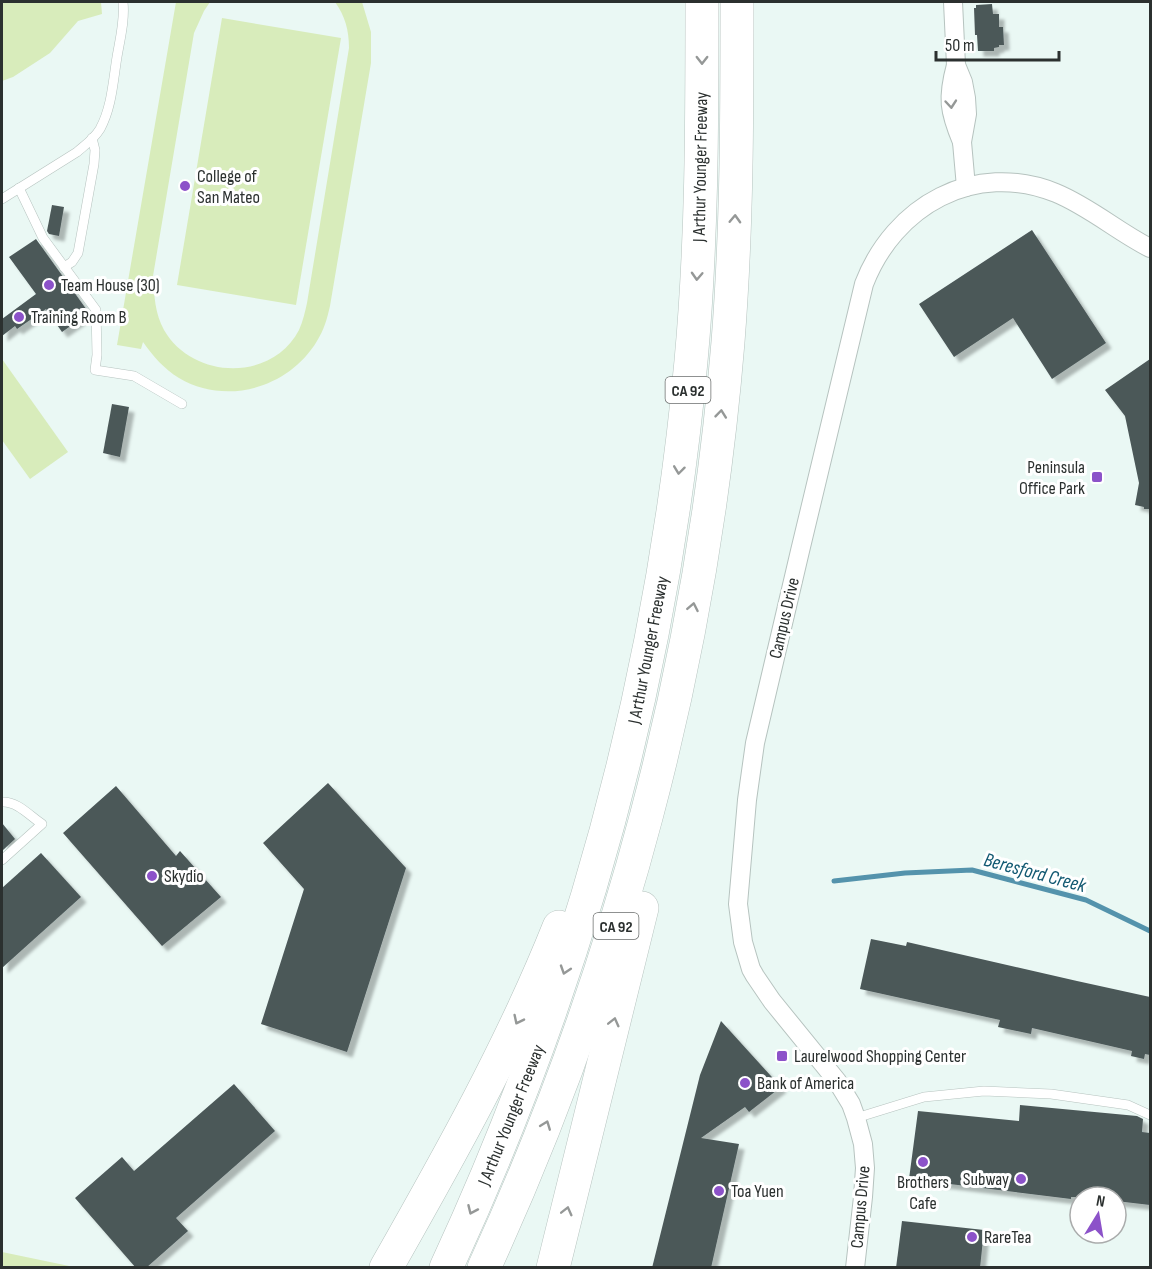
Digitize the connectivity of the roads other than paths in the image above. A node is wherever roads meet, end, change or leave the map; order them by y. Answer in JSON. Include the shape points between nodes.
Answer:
{"nodes":[{"id":1,"x":123,"y":2,"type":"edge"},
{"id":2,"x":702,"y":2,"type":"edge"},
{"id":3,"x":737,"y":2,"type":"edge"},
{"id":4,"x":953,"y":2,"type":"edge"},
{"id":5,"x":93,"y":138,"type":"junction"},
{"id":6,"x":966,"y":187,"type":"junction"},
{"id":7,"x":19,"y":188,"type":"junction"},
{"id":8,"x":2,"y":199,"type":"edge"},
{"id":9,"x":1150,"y":248,"type":"edge"},
{"id":10,"x":64,"y":267,"type":"junction"},
{"id":11,"x":182,"y":404,"type":"dead end"},
{"id":12,"x":682,"y":664,"type":"junction"},
{"id":13,"x":622,"y":772,"type":"junction"},
{"id":14,"x":2,"y":802,"type":"edge"},
{"id":15,"x":2,"y":860,"type":"edge"},
{"id":16,"x":1150,"y":1115,"type":"edge"},
{"id":17,"x":856,"y":1118,"type":"junction"},
{"id":18,"x":524,"y":1179,"type":"junction"},
{"id":19,"x":386,"y":1268,"type":"edge"},
{"id":20,"x":446,"y":1268,"type":"edge"},
{"id":21,"x":484,"y":1268,"type":"edge"},
{"id":22,"x":492,"y":1268,"type":"edge"},
{"id":23,"x":553,"y":1268,"type":"edge"},
{"id":24,"x":855,"y":1268,"type":"edge"}],
"edges":[{"from":1,"to":5,"type":"lane","via":[[110,104]]},
{"from":2,"to":13,"type":"highway","name":"J Arthur Younger Freeway","number":"CA 92","one_way":true,"via":[[700,222],[688,396],[658,601]]},
{"from":12,"to":3,"type":"highway","name":"J Arthur Younger Freeway","number":"CA 92","one_way":true,"via":[[710,505],[728,344],[735,201]]},
{"from":4,"to":6,"type":"street","via":[[956,65],[950,103],[962,142]]},
{"from":5,"to":7,"type":"lane"},
{"from":5,"to":10,"type":"lane","via":[[94,164],[78,253]]},
{"from":6,"to":9,"type":"street","name":"Campus Drive","via":[[1011,183],[1052,192]]},
{"from":6,"to":17,"type":"street","name":"Campus Drive","via":[[914,213],[882,248],[864,284],[755,743],[747,800],[738,904],[747,957],[771,1001],[837,1081]]},
{"from":7,"to":8,"type":"lane"},
{"from":7,"to":10,"type":"lane","via":[[43,238]]},
{"from":10,"to":11,"type":"lane","via":[[96,310],[95,370],[134,376]]},
{"from":18,"to":12,"type":"highway","name":"J Arthur Younger Freeway","number":"CA 92","one_way":true,"via":[[576,1045],[614,931],[659,769]]},
{"from":23,"to":12,"type":"highway","one_way":true,"via":[[653,862],[668,785]]},
{"from":13,"to":19,"type":"highway","one_way":true,"via":[[521,1012]]},
{"from":13,"to":20,"type":"highway","name":"J Arthur Younger Freeway","number":"CA 92","one_way":true,"via":[[588,898],[546,1025],[497,1153]]},
{"from":14,"to":15,"type":"lane","via":[[20,808],[42,824]]},
{"from":16,"to":17,"type":"lane","via":[[1128,1106],[1051,1094],[984,1090],[924,1097]]},
{"from":17,"to":24,"type":"street","name":"Campus Drive","via":[[865,1168]]},
{"from":18,"to":21,"type":"highway","name":"J Arthur Younger Freeway","number":"CA 92"},
{"from":18,"to":22,"type":"highway"}]}
